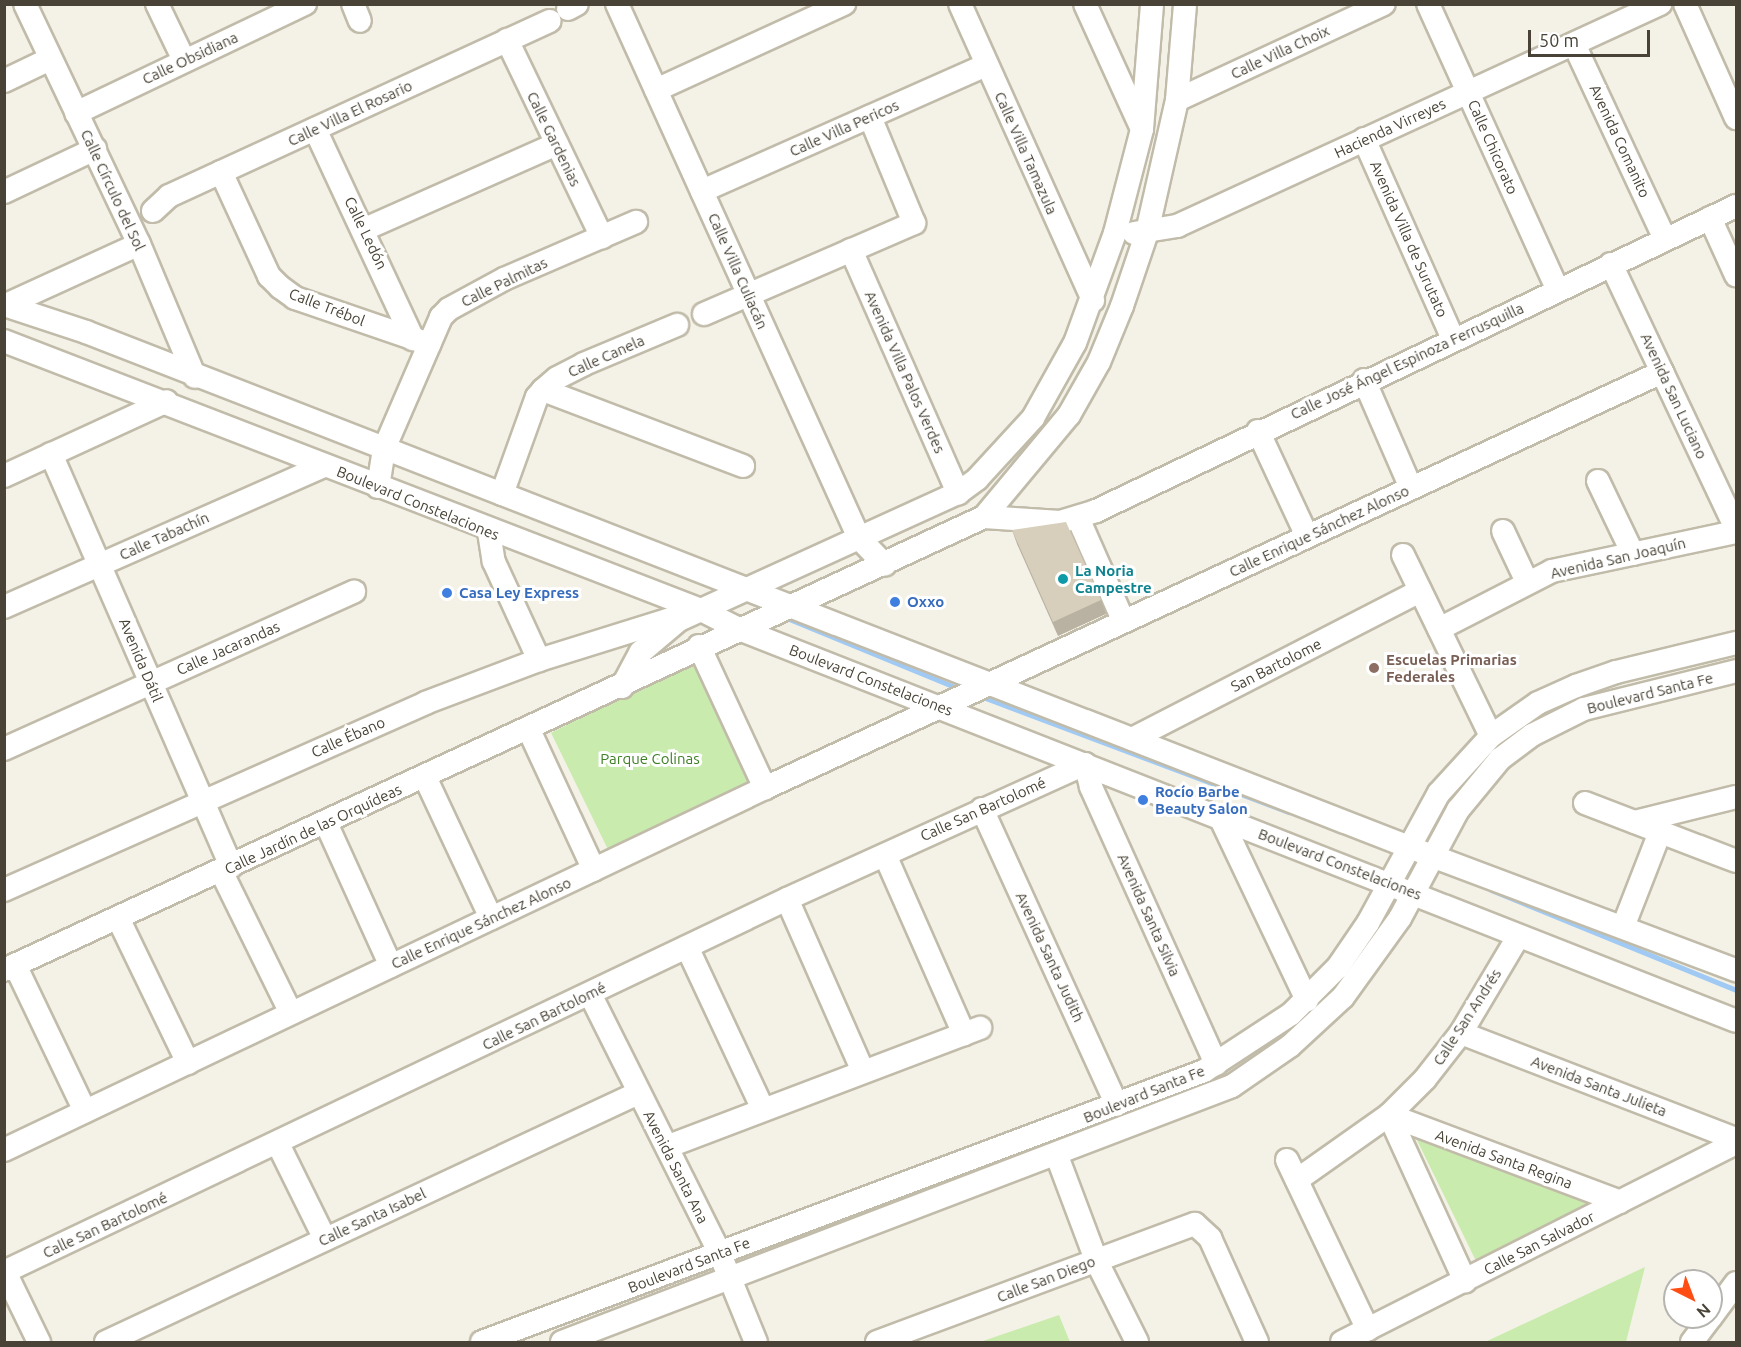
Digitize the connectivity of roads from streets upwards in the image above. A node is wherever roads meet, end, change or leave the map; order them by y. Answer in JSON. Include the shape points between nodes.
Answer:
{"nodes":[{"id":1,"x":25,"y":4,"type":"edge"},
{"id":2,"x":157,"y":4,"type":"edge"},
{"id":3,"x":305,"y":4,"type":"edge"},
{"id":4,"x":617,"y":4,"type":"edge"},
{"id":5,"x":844,"y":4,"type":"edge"},
{"id":6,"x":960,"y":4,"type":"edge"},
{"id":7,"x":1085,"y":4,"type":"edge"},
{"id":8,"x":1152,"y":4,"type":"edge"},
{"id":9,"x":1185,"y":4,"type":"edge"},
{"id":10,"x":1384,"y":4,"type":"edge"},
{"id":11,"x":1428,"y":4,"type":"edge"},
{"id":12,"x":1660,"y":4,"type":"edge"},
{"id":13,"x":1685,"y":4,"type":"edge"},
{"id":14,"x":565,"y":11,"type":"edge"},
{"id":15,"x":507,"y":40,"type":"junction"},
{"id":16,"x":1574,"y":44,"type":"junction"},
{"id":17,"x":50,"y":59,"type":"junction"},
{"id":18,"x":184,"y":60,"type":"junction"},
{"id":19,"x":986,"y":65,"type":"junction"},
{"id":20,"x":4,"y":81,"type":"edge"},
{"id":21,"x":656,"y":90,"type":"junction"},
{"id":22,"x":1468,"y":92,"type":"junction"},
{"id":23,"x":1177,"y":100,"type":"junction"},
{"id":24,"x":76,"y":113,"type":"junction"},
{"id":25,"x":870,"y":117,"type":"junction"},
{"id":26,"x":1737,"y":118,"type":"edge"},
{"id":27,"x":315,"y":129,"type":"junction"},
{"id":28,"x":1142,"y":129,"type":"junction"},
{"id":29,"x":1364,"y":140,"type":"junction"},
{"id":30,"x":557,"y":144,"type":"junction"},
{"id":31,"x":95,"y":149,"type":"junction"},
{"id":32,"x":221,"y":172,"type":"junction"},
{"id":33,"x":702,"y":191,"type":"junction"},
{"id":34,"x":4,"y":192,"type":"edge"},
{"id":35,"x":1737,"y":206,"type":"edge"},
{"id":36,"x":153,"y":211,"type":"dead end"},
{"id":37,"x":1710,"y":218,"type":"junction"},
{"id":38,"x":636,"y":222,"type":"dead end"},
{"id":39,"x":365,"y":229,"type":"junction"},
{"id":40,"x":1147,"y":231,"type":"junction"},
{"id":41,"x":1115,"y":233,"type":"junction"},
{"id":42,"x":602,"y":237,"type":"junction"},
{"id":43,"x":1665,"y":239,"type":"junction"},
{"id":44,"x":139,"y":244,"type":"junction"},
{"id":45,"x":851,"y":250,"type":"junction"},
{"id":46,"x":1611,"y":264,"type":"junction"},
{"id":47,"x":1737,"y":275,"type":"edge"},
{"id":48,"x":1558,"y":290,"type":"junction"},
{"id":49,"x":749,"y":294,"type":"junction"},
{"id":50,"x":1093,"y":300,"type":"junction"},
{"id":51,"x":5,"y":305,"type":"edge"},
{"id":52,"x":704,"y":314,"type":"dead end"},
{"id":53,"x":677,"y":325,"type":"dead end"},
{"id":54,"x":86,"y":332,"type":"junction"},
{"id":55,"x":1454,"y":339,"type":"junction"},
{"id":56,"x":421,"y":341,"type":"junction"},
{"id":57,"x":11,"y":349,"type":"edge"},
{"id":58,"x":71,"y":365,"type":"junction"},
{"id":59,"x":1662,"y":372,"type":"junction"},
{"id":60,"x":195,"y":377,"type":"junction"},
{"id":61,"x":1364,"y":380,"type":"junction"},
{"id":62,"x":543,"y":390,"type":"junction"},
{"id":63,"x":166,"y":401,"type":"junction"},
{"id":64,"x":1258,"y":431,"type":"junction"},
{"id":65,"x":51,"y":454,"type":"junction"},
{"id":66,"x":323,"y":466,"type":"junction"},
{"id":67,"x":743,"y":466,"type":"dead end"},
{"id":68,"x":381,"y":467,"type":"junction"},
{"id":69,"x":4,"y":476,"type":"edge"},
{"id":70,"x":1598,"y":481,"type":"dead end"},
{"id":71,"x":1411,"y":488,"type":"junction"},
{"id":72,"x":958,"y":493,"type":"junction"},
{"id":73,"x":502,"y":494,"type":"junction"},
{"id":74,"x":984,"y":517,"type":"junction"},
{"id":75,"x":1078,"y":518,"type":"junction"},
{"id":76,"x":1737,"y":530,"type":"edge"},
{"id":77,"x":1503,"y":531,"type":"dead end"},
{"id":78,"x":489,"y":532,"type":"junction"},
{"id":79,"x":1307,"y":536,"type":"junction"},
{"id":80,"x":859,"y":538,"type":"junction"},
{"id":81,"x":1633,"y":554,"type":"junction"},
{"id":82,"x":1403,"y":555,"type":"dead end"},
{"id":83,"x":100,"y":565,"type":"junction"},
{"id":84,"x":885,"y":565,"type":"junction"},
{"id":85,"x":1527,"y":582,"type":"junction"},
{"id":86,"x":744,"y":590,"type":"junction"},
{"id":87,"x":1420,"y":591,"type":"junction"},
{"id":88,"x":354,"y":592,"type":"dead end"},
{"id":89,"x":793,"y":606,"type":"junction"},
{"id":90,"x":4,"y":607,"type":"edge"},
{"id":91,"x":701,"y":610,"type":"junction"},
{"id":92,"x":1124,"y":620,"type":"junction"},
{"id":93,"x":739,"y":629,"type":"junction"},
{"id":94,"x":1439,"y":629,"type":"junction"},
{"id":95,"x":1737,"y":643,"type":"edge"},
{"id":96,"x":699,"y":646,"type":"junction"},
{"id":97,"x":539,"y":660,"type":"junction"},
{"id":98,"x":1737,"y":671,"type":"edge"},
{"id":99,"x":151,"y":683,"type":"junction"},
{"id":100,"x":622,"y":687,"type":"junction"},
{"id":101,"x":967,"y":695,"type":"junction"},
{"id":102,"x":529,"y":730,"type":"junction"},
{"id":103,"x":1491,"y":736,"type":"junction"},
{"id":104,"x":1132,"y":739,"type":"junction"},
{"id":105,"x":4,"y":748,"type":"edge"},
{"id":106,"x":1085,"y":764,"type":"junction"},
{"id":107,"x":425,"y":777,"type":"junction"},
{"id":108,"x":765,"y":788,"type":"junction"},
{"id":109,"x":1737,"y":797,"type":"edge"},
{"id":110,"x":202,"y":802,"type":"junction"},
{"id":111,"x":1585,"y":803,"type":"dead end"},
{"id":112,"x":982,"y":809,"type":"junction"},
{"id":113,"x":1220,"y":817,"type":"junction"},
{"id":114,"x":1635,"y":822,"type":"junction"},
{"id":115,"x":326,"y":823,"type":"junction"},
{"id":116,"x":1660,"y":832,"type":"junction"},
{"id":117,"x":885,"y":855,"type":"junction"},
{"id":118,"x":1737,"y":861,"type":"edge"},
{"id":119,"x":1399,"y":864,"type":"junction"},
{"id":120,"x":226,"y":869,"type":"junction"},
{"id":121,"x":594,"y":870,"type":"junction"},
{"id":122,"x":1423,"y":873,"type":"junction"},
{"id":123,"x":4,"y":890,"type":"edge"},
{"id":124,"x":787,"y":899,"type":"junction"},
{"id":125,"x":118,"y":918,"type":"junction"},
{"id":126,"x":491,"y":918,"type":"junction"},
{"id":127,"x":1623,"y":927,"type":"junction"},
{"id":128,"x":1518,"y":937,"type":"junction"},
{"id":129,"x":687,"y":947,"type":"junction"},
{"id":130,"x":9,"y":965,"type":"edge"},
{"id":131,"x":391,"y":966,"type":"junction"},
{"id":132,"x":1737,"y":970,"type":"edge"},
{"id":133,"x":590,"y":994,"type":"junction"},
{"id":134,"x":1307,"y":1000,"type":"junction"},
{"id":135,"x":291,"y":1013,"type":"junction"},
{"id":136,"x":1737,"y":1021,"type":"edge"},
{"id":137,"x":1461,"y":1033,"type":"junction"},
{"id":138,"x":188,"y":1063,"type":"junction"},
{"id":139,"x":1216,"y":1064,"type":"junction"},
{"id":140,"x":863,"y":1071,"type":"junction"},
{"id":141,"x":638,"y":1093,"type":"junction"},
{"id":142,"x":1118,"y":1105,"type":"junction"},
{"id":143,"x":763,"y":1109,"type":"junction"},
{"id":144,"x":85,"y":1111,"type":"junction"},
{"id":145,"x":1389,"y":1116,"type":"junction"},
{"id":146,"x":1737,"y":1141,"type":"edge"},
{"id":147,"x":278,"y":1144,"type":"junction"},
{"id":148,"x":669,"y":1146,"type":"junction"},
{"id":149,"x":4,"y":1149,"type":"edge"},
{"id":150,"x":1057,"y":1156,"type":"junction"},
{"id":151,"x":1620,"y":1202,"type":"junction"},
{"id":152,"x":325,"y":1239,"type":"junction"},
{"id":153,"x":720,"y":1254,"type":"junction"},
{"id":154,"x":1096,"y":1260,"type":"junction"},
{"id":155,"x":5,"y":1272,"type":"edge"},
{"id":156,"x":730,"y":1278,"type":"junction"},
{"id":157,"x":1465,"y":1281,"type":"junction"},
{"id":158,"x":1737,"y":1283,"type":"edge"},
{"id":159,"x":1723,"y":1301,"type":"edge"},
{"id":160,"x":1702,"y":1329,"type":"edge"},
{"id":161,"x":1368,"y":1330,"type":"junction"},
{"id":162,"x":39,"y":1342,"type":"edge"},
{"id":163,"x":106,"y":1342,"type":"edge"},
{"id":164,"x":482,"y":1342,"type":"edge"},
{"id":165,"x":562,"y":1342,"type":"edge"},
{"id":166,"x":756,"y":1342,"type":"edge"},
{"id":167,"x":877,"y":1342,"type":"edge"},
{"id":168,"x":1137,"y":1342,"type":"edge"},
{"id":169,"x":1257,"y":1342,"type":"edge"},
{"id":170,"x":1342,"y":1342,"type":"edge"},
{"id":171,"x":1692,"y":1342,"type":"edge"}],
"edges":[{"from":1,"to":17,"type":"street","name":"Calle Círculo del Sol"},
{"from":2,"to":18,"type":"street"},
{"from":3,"to":18,"type":"street","name":"Calle Obsidiana"},
{"from":4,"to":21,"type":"street","name":"Calle Villa Culiacán"},
{"from":5,"to":21,"type":"street"},
{"from":6,"to":19,"type":"street","name":"Calle Villa Tamazula"},
{"from":7,"to":28,"type":"street"},
{"from":8,"to":28,"type":"street"},
{"from":9,"to":23,"type":"street"},
{"from":10,"to":23,"type":"street","name":"Calle Villa Choix"},
{"from":11,"to":22,"type":"street","name":"Calle Chicorato"},
{"from":12,"to":16,"type":"street","name":"Hacienda Virreyes"},
{"from":13,"to":26,"type":"street"},
{"from":14,"to":15,"type":"street","name":"Calle Villa El Rosario"},
{"from":15,"to":27,"type":"street","name":"Calle Villa El Rosario"},
{"from":15,"to":30,"type":"street","name":"Calle Gardenias"},
{"from":16,"to":22,"type":"street","name":"Hacienda Virreyes"},
{"from":16,"to":43,"type":"street","name":"Avenida Comanito"},
{"from":17,"to":20,"type":"street"},
{"from":17,"to":24,"type":"street","name":"Calle Círculo del Sol"},
{"from":18,"to":24,"type":"street","name":"Calle Obsidiana"},
{"from":19,"to":25,"type":"street","name":"Calle Villa Pericos"},
{"from":19,"to":50,"type":"street","name":"Calle Villa Tamazula"},
{"from":21,"to":33,"type":"street","name":"Calle Villa Culiacán"},
{"from":22,"to":29,"type":"street","name":"Hacienda Virreyes"},
{"from":22,"to":48,"type":"street","name":"Calle Chicorato"},
{"from":23,"to":40,"type":"street"},
{"from":24,"to":31,"type":"street","name":"Calle Círculo del Sol"},
{"from":25,"to":33,"type":"street","name":"Calle Villa Pericos"},
{"from":25,"to":45,"type":"street","via":[[914,223]]},
{"from":27,"to":32,"type":"street","name":"Calle Villa El Rosario"},
{"from":27,"to":39,"type":"street","name":"Calle Ledón"},
{"from":28,"to":41,"type":"street"},
{"from":29,"to":40,"type":"street","name":"Hacienda Virreyes","via":[[1177,226]]},
{"from":29,"to":55,"type":"street","name":"Avenida Villa de Surutato"},
{"from":30,"to":39,"type":"street"},
{"from":30,"to":42,"type":"street","name":"Calle Gardenias"},
{"from":31,"to":34,"type":"street"},
{"from":31,"to":44,"type":"street","name":"Calle Círculo del Sol"},
{"from":32,"to":36,"type":"street","name":"Calle Villa El Rosario","via":[[169,196]]},
{"from":32,"to":56,"type":"street","name":"Calle Trébol","via":[[269,276],[280,288],[295,298]]},
{"from":33,"to":49,"type":"street","name":"Calle Villa Culiacán"},
{"from":35,"to":37,"type":"street","name":"Calle José Ángel Espinoza Ferrusquilla"},
{"from":37,"to":43,"type":"street","name":"Calle José Ángel Espinoza Ferrusquilla"},
{"from":37,"to":47,"type":"street"},
{"from":38,"to":42,"type":"street","name":"Calle Palmitas"},
{"from":39,"to":56,"type":"street","name":"Calle Ledón"},
{"from":40,"to":41,"type":"street","name":"Hacienda Virreyes"},
{"from":40,"to":74,"type":"street","via":[[1100,362],[1040,455]]},
{"from":41,"to":50,"type":"street"},
{"from":42,"to":56,"type":"street","name":"Calle Palmitas","via":[[459,302]]},
{"from":43,"to":46,"type":"street","name":"Calle José Ángel Espinoza Ferrusquilla"},
{"from":44,"to":51,"type":"street"},
{"from":44,"to":60,"type":"street","name":"Calle Círculo del Sol"},
{"from":45,"to":49,"type":"street"},
{"from":45,"to":72,"type":"street","name":"Avenida Villa Palos Verdes"},
{"from":46,"to":48,"type":"street","name":"Calle José Ángel Espinoza Ferrusquilla"},
{"from":46,"to":59,"type":"street","name":"Avenida San Luciano"},
{"from":48,"to":55,"type":"street","name":"Calle José Ángel Espinoza Ferrusquilla"},
{"from":49,"to":52,"type":"street"},
{"from":49,"to":80,"type":"street","name":"Calle Villa Culiacán"},
{"from":50,"to":72,"type":"street","via":[[1075,344],[1033,418],[977,479]]},
{"from":51,"to":54,"type":"street","name":"Boulevard Constelaciones"},
{"from":53,"to":62,"type":"street","name":"Calle Canela","via":[[584,364]]},
{"from":54,"to":58,"type":"street"},
{"from":54,"to":60,"type":"street","name":"Boulevard Constelaciones"},
{"from":55,"to":61,"type":"street","name":"Calle José Ángel Espinoza Ferrusquilla"},
{"from":56,"to":68,"type":"street","name":"Calle Palmitas"},
{"from":57,"to":58,"type":"street","name":"Boulevard Constelaciones"},
{"from":58,"to":63,"type":"street","name":"Boulevard Constelaciones"},
{"from":59,"to":71,"type":"street","name":"Calle Enrique Sánchez Alonso"},
{"from":59,"to":76,"type":"street","name":"Avenida San Luciano"},
{"from":60,"to":68,"type":"street","name":"Boulevard Constelaciones"},
{"from":61,"to":64,"type":"street","name":"Calle José Ángel Espinoza Ferrusquilla"},
{"from":61,"to":71,"type":"street"},
{"from":62,"to":67,"type":"street"},
{"from":62,"to":73,"type":"street","name":"Calle Canela","via":[[537,397]]},
{"from":63,"to":65,"type":"street"},
{"from":63,"to":66,"type":"street","name":"Boulevard Constelaciones"},
{"from":64,"to":75,"type":"street","name":"Calle José Ángel Espinoza Ferrusquilla"},
{"from":64,"to":79,"type":"street"},
{"from":65,"to":69,"type":"street"},
{"from":65,"to":83,"type":"street","name":"Avenida Dátil"},
{"from":66,"to":68,"type":"street","name":"Boulevard Constelaciones"},
{"from":66,"to":83,"type":"street","name":"Calle Tabachín"},
{"from":68,"to":73,"type":"street","name":"Boulevard Constelaciones"},
{"from":68,"to":78,"type":"street","name":"Boulevard Constelaciones"},
{"from":70,"to":81,"type":"street"},
{"from":71,"to":79,"type":"street","name":"Calle Enrique Sánchez Alonso"},
{"from":72,"to":80,"type":"street"},
{"from":73,"to":86,"type":"street","name":"Boulevard Constelaciones"},
{"from":74,"to":75,"type":"street","name":"Calle José Ángel Espinoza Ferrusquilla","via":[[1032,523]]},
{"from":74,"to":84,"type":"street","name":"Calle Jardín de las Orquídeas"},
{"from":75,"to":92,"type":"street"},
{"from":76,"to":81,"type":"street","name":"Avenida San Joaquín"},
{"from":77,"to":85,"type":"street"},
{"from":78,"to":91,"type":"street","name":"Boulevard Constelaciones"},
{"from":78,"to":97,"type":"street","via":[[494,561]]},
{"from":79,"to":92,"type":"street","name":"Calle Enrique Sánchez Alonso"},
{"from":80,"to":84,"type":"street","name":"Calle Villa Culiacán"},
{"from":80,"to":86,"type":"street"},
{"from":81,"to":85,"type":"street","name":"Avenida San Joaquín","via":[[1561,569]]},
{"from":82,"to":87,"type":"street"},
{"from":83,"to":90,"type":"street","name":"Calle Tabachín"},
{"from":83,"to":99,"type":"street","name":"Avenida Dátil"},
{"from":84,"to":89,"type":"street","name":"Calle Jardín de las Orquídeas"},
{"from":85,"to":94,"type":"street","name":"Avenida San Joaquín"},
{"from":86,"to":89,"type":"street","name":"Boulevard Constelaciones"},
{"from":86,"to":91,"type":"street"},
{"from":87,"to":94,"type":"street"},
{"from":87,"to":104,"type":"street","name":"San Bartolome"},
{"from":88,"to":99,"type":"street","name":"Calle Jacarandas"},
{"from":89,"to":93,"type":"street","name":"Calle Jardín de las Orquídeas"},
{"from":89,"to":101,"type":"street","name":"Boulevard Constelaciones"},
{"from":91,"to":93,"type":"street","name":"Boulevard Constelaciones"},
{"from":91,"to":97,"type":"street","name":"Calle Ébano"},
{"from":91,"to":100,"type":"street","via":[[679,620],[641,652]]},
{"from":92,"to":101,"type":"street","name":"Calle Enrique Sánchez Alonso"},
{"from":93,"to":96,"type":"street","name":"Calle Jardín de las Orquídeas"},
{"from":93,"to":101,"type":"street","name":"Boulevard Constelaciones"},
{"from":94,"to":103,"type":"street"},
{"from":95,"to":103,"type":"street","name":"Boulevard Santa Fe","via":[[1616,672],[1576,686],[1538,703]]},
{"from":96,"to":100,"type":"street","name":"Calle Jardín de las Orquídeas"},
{"from":96,"to":108,"type":"street"},
{"from":97,"to":110,"type":"street","name":"Calle Ébano","via":[[425,703]]},
{"from":98,"to":122,"type":"street","name":"Boulevard Santa Fe","via":[[1603,702],[1532,735],[1486,774],[1458,810]]},
{"from":99,"to":105,"type":"street","name":"Calle Jacarandas"},
{"from":99,"to":110,"type":"street","name":"Avenida Dátil"},
{"from":100,"to":102,"type":"street","name":"Calle Jardín de las Orquídeas"},
{"from":101,"to":104,"type":"street","name":"Boulevard Constelaciones"},
{"from":101,"to":106,"type":"street","name":"Boulevard Constelaciones"},
{"from":101,"to":108,"type":"street","name":"Calle Enrique Sánchez Alonso"},
{"from":102,"to":107,"type":"street","name":"Calle Jardín de las Orquídeas"},
{"from":102,"to":121,"type":"street"},
{"from":103,"to":119,"type":"street","name":"Boulevard Santa Fe","via":[[1439,793]]},
{"from":104,"to":119,"type":"street","name":"Boulevard Constelaciones"},
{"from":106,"to":112,"type":"street","name":"Calle San Bartolomé"},
{"from":106,"to":113,"type":"street","name":"Boulevard Constelaciones"},
{"from":106,"to":139,"type":"street","name":"Avenida Santa Silvia","via":[[1091,787]]},
{"from":107,"to":115,"type":"street","name":"Calle Jardín de las Orquídeas"},
{"from":107,"to":126,"type":"street"},
{"from":108,"to":121,"type":"street","name":"Calle Enrique Sánchez Alonso"},
{"from":109,"to":114,"type":"street"},
{"from":110,"to":120,"type":"street","name":"Avenida Dátil"},
{"from":110,"to":123,"type":"street","name":"Calle Ébano"},
{"from":111,"to":114,"type":"street"},
{"from":112,"to":117,"type":"street","name":"Calle San Bartolomé"},
{"from":112,"to":142,"type":"street","name":"Avenida Santa Judith"},
{"from":113,"to":119,"type":"street","name":"Boulevard Constelaciones"},
{"from":113,"to":134,"type":"street"},
{"from":114,"to":116,"type":"street"},
{"from":115,"to":120,"type":"street","name":"Calle Jardín de las Orquídeas"},
{"from":115,"to":131,"type":"street"},
{"from":116,"to":118,"type":"street"},
{"from":116,"to":127,"type":"street"},
{"from":117,"to":124,"type":"street","name":"Calle San Bartolomé"},
{"from":117,"to":140,"type":"street","via":[[972,1031]]},
{"from":119,"to":122,"type":"street","name":"Boulevard Constelaciones"},
{"from":119,"to":122,"type":"street","name":"Boulevard Constelaciones"},
{"from":119,"to":134,"type":"street","name":"Boulevard Santa Fe","via":[[1349,952]]},
{"from":120,"to":125,"type":"street","name":"Calle Jardín de las Orquídeas"},
{"from":120,"to":135,"type":"street","name":"Avenida Dátil"},
{"from":121,"to":126,"type":"street","name":"Calle Enrique Sánchez Alonso"},
{"from":122,"to":127,"type":"street","name":"Boulevard Constelaciones"},
{"from":122,"to":128,"type":"street","name":"Boulevard Constelaciones"},
{"from":122,"to":150,"type":"street","name":"Boulevard Santa Fe","via":[[1378,952],[1343,997],[1290,1046],[1213,1096]]},
{"from":124,"to":129,"type":"street","name":"Calle San Bartolomé"},
{"from":124,"to":140,"type":"street"},
{"from":125,"to":130,"type":"street","name":"Calle Jardín de las Orquídeas"},
{"from":125,"to":138,"type":"street"},
{"from":126,"to":131,"type":"street","name":"Calle Enrique Sánchez Alonso"},
{"from":127,"to":132,"type":"street","name":"Boulevard Constelaciones"},
{"from":128,"to":136,"type":"street","name":"Boulevard Constelaciones"},
{"from":128,"to":137,"type":"street","name":"Calle San Andrés"},
{"from":129,"to":133,"type":"street","name":"Calle San Bartolomé"},
{"from":129,"to":143,"type":"street"},
{"from":130,"to":144,"type":"street"},
{"from":131,"to":135,"type":"street","name":"Calle Enrique Sánchez Alonso"},
{"from":133,"to":141,"type":"street","name":"Avenida Santa Ana"},
{"from":133,"to":147,"type":"street","name":"Calle San Bartolomé"},
{"from":134,"to":139,"type":"street","name":"Boulevard Santa Fe"},
{"from":135,"to":138,"type":"street","name":"Calle Enrique Sánchez Alonso"},
{"from":137,"to":145,"type":"street","name":"Calle San Andrés"},
{"from":137,"to":146,"type":"street","name":"Avenida Santa Julieta"},
{"from":138,"to":144,"type":"street","name":"Calle Enrique Sánchez Alonso"},
{"from":139,"to":142,"type":"street","name":"Boulevard Santa Fe","via":[[1181,1082]]},
{"from":140,"to":143,"type":"street"},
{"from":141,"to":148,"type":"street","name":"Avenida Santa Ana"},
{"from":141,"to":152,"type":"street","name":"Calle Santa Isabel"},
{"from":142,"to":153,"type":"street","name":"Boulevard Santa Fe"},
{"from":143,"to":148,"type":"street"},
{"from":144,"to":149,"type":"street","name":"Calle Enrique Sánchez Alonso"},
{"from":145,"to":151,"type":"street","name":"Avenida Santa Regina"},
{"from":145,"to":157,"type":"street"},
{"from":145,"to":161,"type":"street","name":"Calle San Andrés","via":[[1292,1170]]},
{"from":146,"to":151,"type":"street","name":"Calle San Salvador"},
{"from":147,"to":152,"type":"street"},
{"from":147,"to":155,"type":"street","name":"Calle San Bartolomé"},
{"from":148,"to":153,"type":"street","name":"Avenida Santa Ana"},
{"from":150,"to":154,"type":"street"},
{"from":150,"to":156,"type":"street","name":"Boulevard Santa Fe"},
{"from":151,"to":157,"type":"street","name":"Calle San Salvador"},
{"from":152,"to":163,"type":"street","name":"Calle Santa Isabel"},
{"from":153,"to":156,"type":"street","name":"Avenida Santa Ana"},
{"from":153,"to":164,"type":"street","name":"Boulevard Santa Fe"},
{"from":154,"to":167,"type":"street","name":"Calle San Diego"},
{"from":154,"to":168,"type":"street"},
{"from":154,"to":169,"type":"street","name":"Calle San Diego","via":[[1186,1224],[1200,1225],[1210,1238]]},
{"from":155,"to":162,"type":"street"},
{"from":156,"to":165,"type":"street","name":"Boulevard Santa Fe"},
{"from":156,"to":166,"type":"street","name":"Avenida Santa Ana"},
{"from":157,"to":161,"type":"street","name":"Calle San Salvador"},
{"from":158,"to":159,"type":"street"},
{"from":160,"to":171,"type":"street"},
{"from":161,"to":170,"type":"street","name":"Calle San Salvador"}]}
